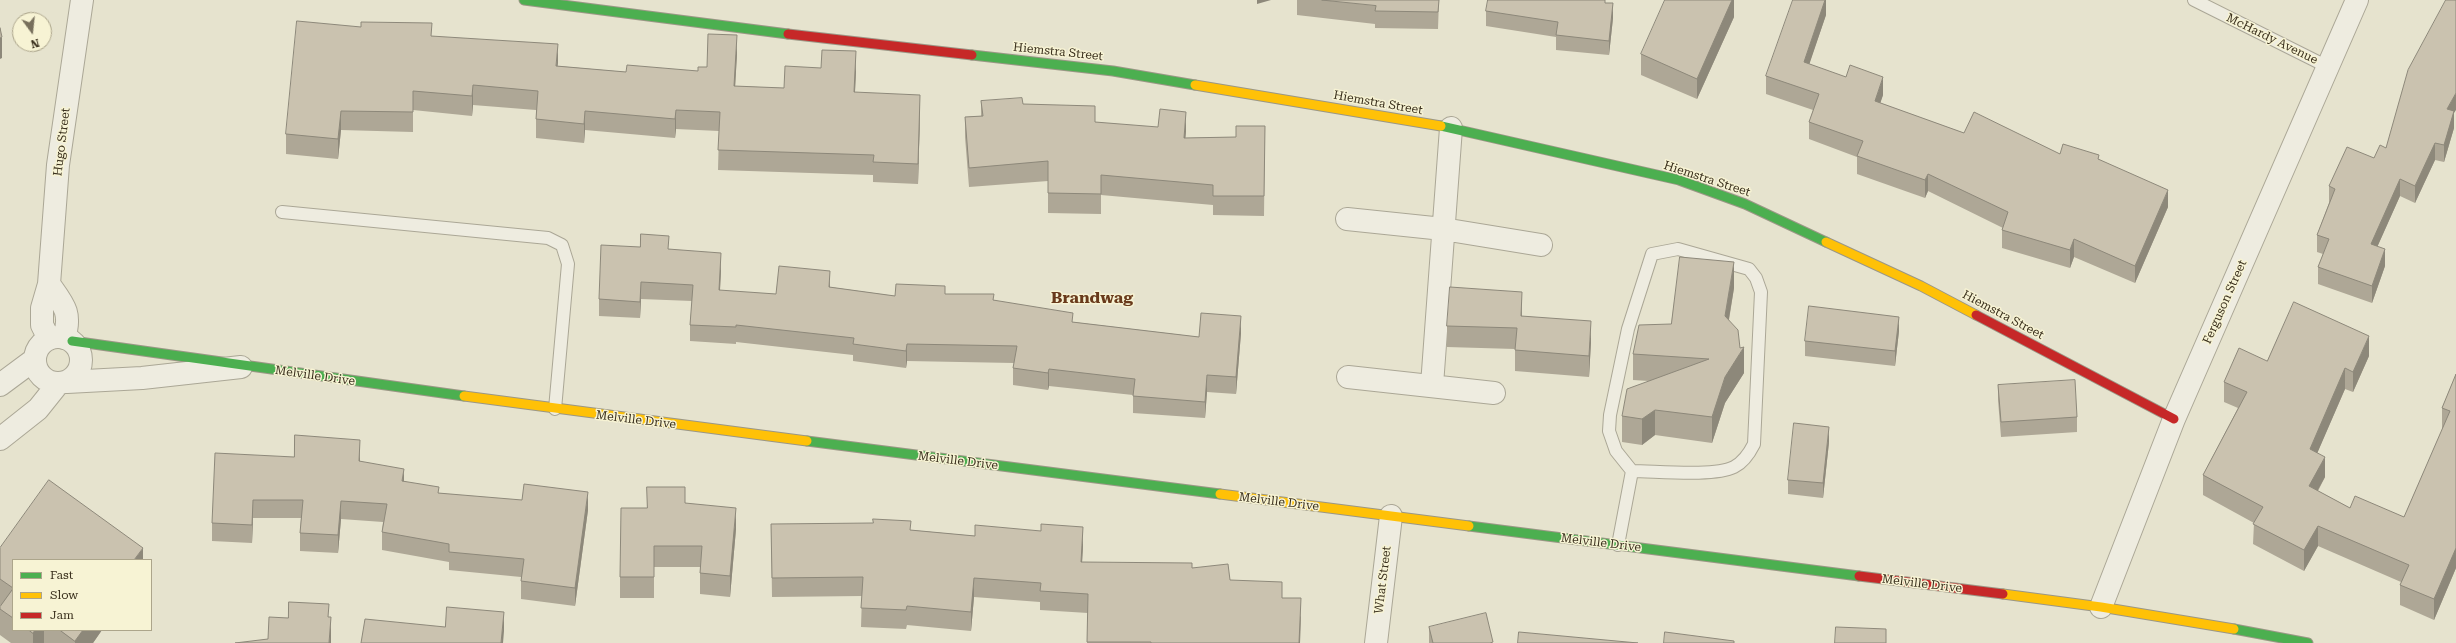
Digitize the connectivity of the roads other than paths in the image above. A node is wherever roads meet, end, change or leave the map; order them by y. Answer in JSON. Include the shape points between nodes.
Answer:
{"nodes":[{"id":1,"x":82,"y":0,"type":"edge"},
{"id":2,"x":524,"y":0,"type":"edge"},
{"id":3,"x":2194,"y":0,"type":"edge"},
{"id":4,"x":2357,"y":0,"type":"edge"},
{"id":5,"x":2207,"y":3,"type":"edge"},
{"id":6,"x":2328,"y":67,"type":"junction"},
{"id":7,"x":1451,"y":128,"type":"junction"},
{"id":8,"x":282,"y":212,"type":"dead end"},
{"id":9,"x":1347,"y":219,"type":"dead end"},
{"id":10,"x":1443,"y":230,"type":"junction"},
{"id":11,"x":1541,"y":245,"type":"dead end"},
{"id":12,"x":62,"y":340,"type":"junction"},
{"id":13,"x":35,"y":359,"type":"junction"},
{"id":14,"x":250,"y":366,"type":"junction"},
{"id":15,"x":1348,"y":377,"type":"dead end"},
{"id":16,"x":62,"y":383,"type":"junction"},
{"id":17,"x":0,"y":385,"type":"edge"},
{"id":18,"x":1432,"y":385,"type":"junction"},
{"id":19,"x":1494,"y":393,"type":"dead end"},
{"id":20,"x":554,"y":409,"type":"junction"},
{"id":21,"x":2174,"y":419,"type":"junction"},
{"id":22,"x":0,"y":439,"type":"edge"},
{"id":23,"x":1632,"y":471,"type":"junction"},
{"id":24,"x":1391,"y":516,"type":"junction"},
{"id":25,"x":1618,"y":545,"type":"junction"},
{"id":26,"x":2101,"y":607,"type":"junction"},
{"id":27,"x":1376,"y":643,"type":"edge"},
{"id":28,"x":2308,"y":643,"type":"edge"}],
"edges":[{"from":1,"to":12,"type":"street","name":"Hugo Street","via":[[58,165],[49,284],[42,308],[42,325]]},
{"from":2,"to":7,"type":"street","name":"Hiemstra Street","via":[[839,40],[1113,71]]},
{"from":3,"to":5,"type":"lane","name":"McHardy Avenue"},
{"from":4,"to":6,"type":"street","name":"Ferguson Street"},
{"from":5,"to":6,"type":"lane","name":"McHardy Avenue"},
{"from":6,"to":21,"type":"street","name":"Ferguson Street"},
{"from":7,"to":10,"type":"street"},
{"from":7,"to":21,"type":"street","name":"Hiemstra Street","via":[[1679,180],[1745,204],[1921,286]]},
{"from":8,"to":20,"type":"lane","via":[[548,238],[562,245],[568,264]]},
{"from":9,"to":10,"type":"street"},
{"from":10,"to":11,"type":"street"},
{"from":10,"to":18,"type":"street"},
{"from":12,"to":13,"type":"street","via":[[39,347]]},
{"from":12,"to":14,"type":"street","name":"Melville Drive"},
{"from":12,"to":16,"type":"street","via":[[77,347],[81,362],[74,377]]},
{"from":13,"to":16,"type":"street","via":[[38,373],[50,382]]},
{"from":13,"to":17,"type":"street"},
{"from":14,"to":16,"type":"street","name":"Melville Drive","via":[[142,378]]},
{"from":14,"to":20,"type":"street","name":"Melville Drive"},
{"from":15,"to":18,"type":"street"},
{"from":16,"to":22,"type":"street","via":[[38,408]]},
{"from":18,"to":19,"type":"street"},
{"from":20,"to":24,"type":"street","name":"Melville Drive"},
{"from":21,"to":26,"type":"street","name":"Ferguson Street"},
{"from":23,"to":23,"type":"lane","via":[[1616,450],[1610,431],[1610,416],[1628,329],[1652,254],[1678,249],[1749,269],[1761,292],[1754,444],[1748,456],[1734,467],[1715,472]]},
{"from":23,"to":25,"type":"lane"},
{"from":24,"to":25,"type":"street","name":"Melville Drive"},
{"from":24,"to":27,"type":"street","name":"What Street"},
{"from":25,"to":26,"type":"street","name":"Melville Drive"},
{"from":26,"to":28,"type":"street","name":"Melville Drive"}]}
